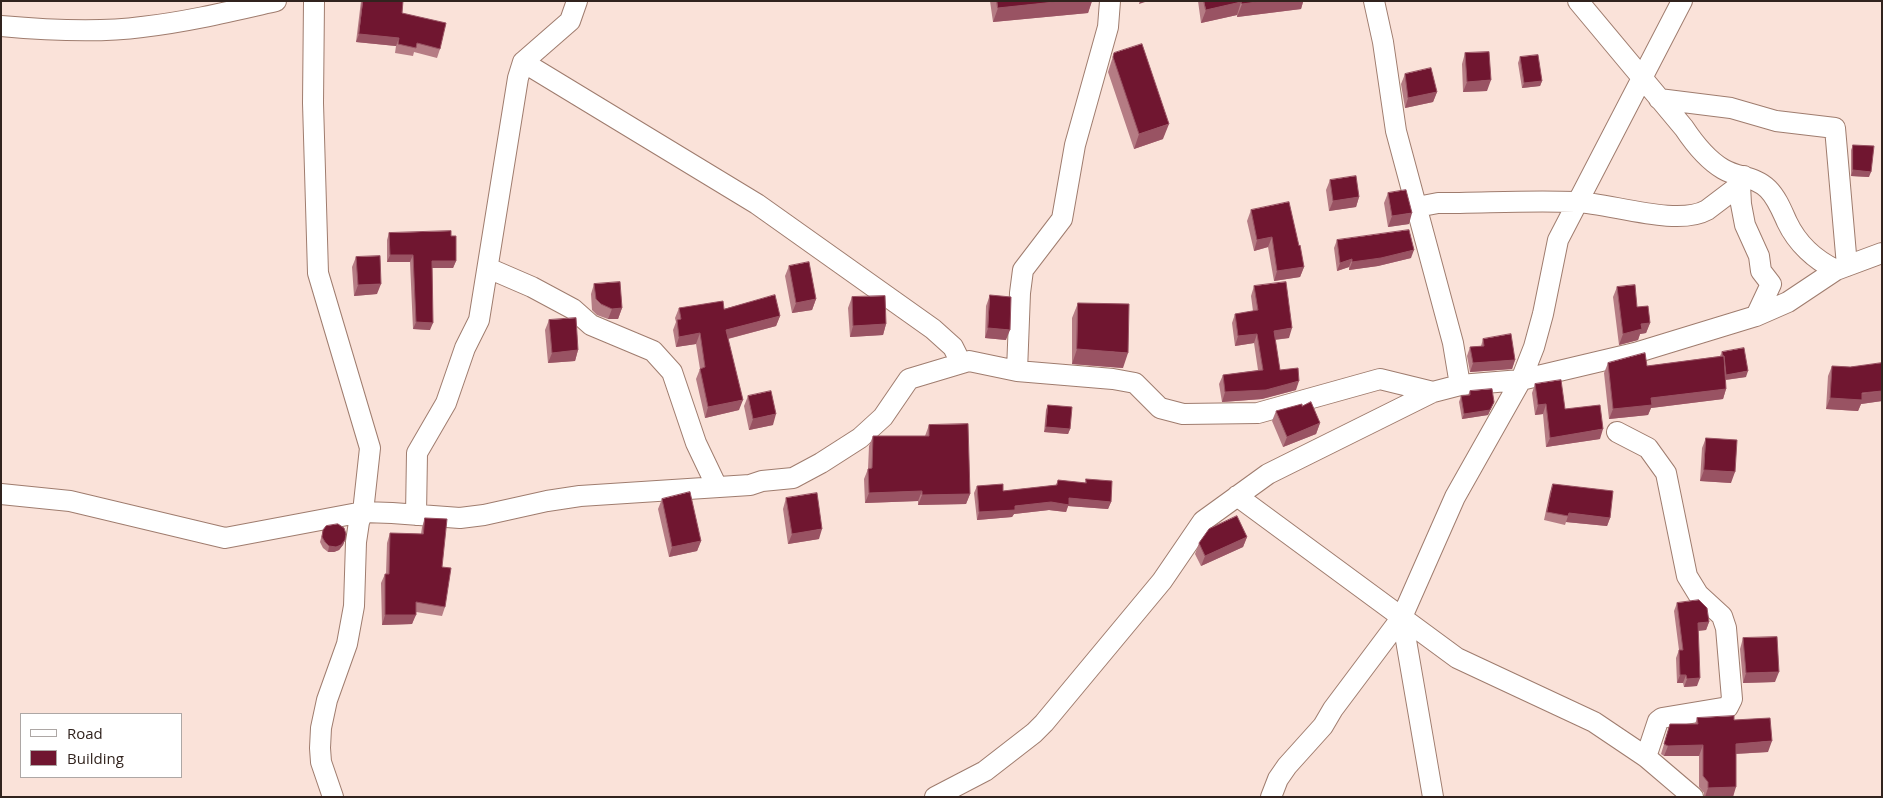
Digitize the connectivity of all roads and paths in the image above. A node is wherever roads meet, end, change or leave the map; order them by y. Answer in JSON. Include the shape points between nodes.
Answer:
{"nodes":[{"id":1,"x":276,"y":1,"type":"edge"},
{"id":2,"x":314,"y":1,"type":"edge"},
{"id":3,"x":577,"y":1,"type":"edge"},
{"id":4,"x":1110,"y":1,"type":"edge"},
{"id":5,"x":1374,"y":1,"type":"edge"},
{"id":6,"x":1578,"y":1,"type":"edge"},
{"id":7,"x":1682,"y":1,"type":"edge"},
{"id":8,"x":3,"y":22,"type":"edge"},
{"id":9,"x":523,"y":62,"type":"junction"},
{"id":10,"x":1641,"y":79,"type":"junction"},
{"id":11,"x":1659,"y":99,"type":"junction"},
{"id":12,"x":1742,"y":180,"type":"junction"},
{"id":13,"x":1578,"y":202,"type":"junction"},
{"id":14,"x":1417,"y":207,"type":"junction"},
{"id":15,"x":1882,"y":253,"type":"edge"},
{"id":16,"x":488,"y":268,"type":"junction"},
{"id":17,"x":1841,"y":268,"type":"junction"},
{"id":18,"x":1756,"y":316,"type":"junction"},
{"id":19,"x":961,"y":363,"type":"junction"},
{"id":20,"x":1017,"y":371,"type":"junction"},
{"id":21,"x":1521,"y":380,"type":"junction"},
{"id":22,"x":1460,"y":385,"type":"junction"},
{"id":23,"x":1432,"y":392,"type":"junction"},
{"id":24,"x":1617,"y":432,"type":"dead end"},
{"id":25,"x":717,"y":487,"type":"junction"},
{"id":26,"x":1,"y":494,"type":"edge"},
{"id":27,"x":1237,"y":496,"type":"junction"},
{"id":28,"x":363,"y":512,"type":"junction"},
{"id":29,"x":416,"y":515,"type":"junction"},
{"id":30,"x":1402,"y":617,"type":"junction"},
{"id":31,"x":1646,"y":757,"type":"junction"},
{"id":32,"x":333,"y":797,"type":"edge"},
{"id":33,"x":935,"y":797,"type":"edge"},
{"id":34,"x":1271,"y":797,"type":"edge"},
{"id":35,"x":1433,"y":797,"type":"edge"},
{"id":36,"x":1693,"y":797,"type":"edge"}],
"edges":[{"from":1,"to":8,"type":"street","via":[[141,28],[93,30]]},
{"from":2,"to":28,"type":"street","via":[[318,273],[370,448]]},
{"from":3,"to":9,"type":"street","via":[[570,21]]},
{"from":4,"to":20,"type":"street","via":[[1108,28],[1075,144],[1062,219],[1023,270]]},
{"from":5,"to":14,"type":"street","via":[[1396,131]]},
{"from":6,"to":10,"type":"street"},
{"from":7,"to":10,"type":"street"},
{"from":9,"to":16,"type":"street"},
{"from":9,"to":19,"type":"street","via":[[757,204],[933,329],[953,347]]},
{"from":10,"to":11,"type":"street"},
{"from":10,"to":13,"type":"street"},
{"from":11,"to":12,"type":"street","via":[[1696,146]]},
{"from":11,"to":17,"type":"street","via":[[1731,108],[1776,121],[1835,128]]},
{"from":12,"to":13,"type":"street","via":[[1702,212],[1680,216]]},
{"from":12,"to":17,"type":"street","via":[[1754,178],[1770,191],[1799,242],[1827,266]]},
{"from":12,"to":18,"type":"street","via":[[1741,204],[1746,225],[1762,271],[1771,284]]},
{"from":13,"to":14,"type":"street","via":[[1438,203]]},
{"from":13,"to":21,"type":"street","via":[[1558,240],[1543,314]]},
{"from":14,"to":22,"type":"street","via":[[1454,343]]},
{"from":15,"to":17,"type":"street"},
{"from":16,"to":25,"type":"street","via":[[573,309],[591,325],[653,351],[672,372],[696,443]]},
{"from":16,"to":29,"type":"street","via":[[479,320],[465,348],[446,403],[417,453]]},
{"from":17,"to":18,"type":"street","via":[[1788,302]]},
{"from":18,"to":21,"type":"street","via":[[1635,353]]},
{"from":19,"to":20,"type":"street","via":[[969,361]]},
{"from":19,"to":25,"type":"street","via":[[909,379],[883,417],[860,438],[793,478]]},
{"from":20,"to":23,"type":"street","via":[[1134,383],[1160,408],[1183,414],[1258,414],[1380,379]]},
{"from":21,"to":22,"type":"street"},
{"from":21,"to":30,"type":"street","via":[[1455,497]]},
{"from":22,"to":23,"type":"street"},
{"from":23,"to":27,"type":"street","via":[[1268,474]]},
{"from":24,"to":31,"type":"street","via":[[1648,448],[1666,473],[1687,576],[1698,594],[1722,616],[1726,628],[1732,699],[1728,707],[1658,721]]},
{"from":25,"to":29,"type":"street","via":[[580,496],[484,516]]},
{"from":26,"to":28,"type":"street","via":[[70,501],[225,538]]},
{"from":27,"to":30,"type":"street"},
{"from":27,"to":33,"type":"street","via":[[1203,521],[1162,581],[1034,733],[985,770]]},
{"from":28,"to":29,"type":"street"},
{"from":28,"to":32,"type":"street","via":[[356,542],[356,592],[352,621],[321,728],[321,762]]},
{"from":30,"to":31,"type":"street","via":[[1457,658],[1594,722]]},
{"from":30,"to":34,"type":"street","via":[[1322,726],[1287,766]]},
{"from":30,"to":35,"type":"street"},
{"from":31,"to":36,"type":"street"}]}
